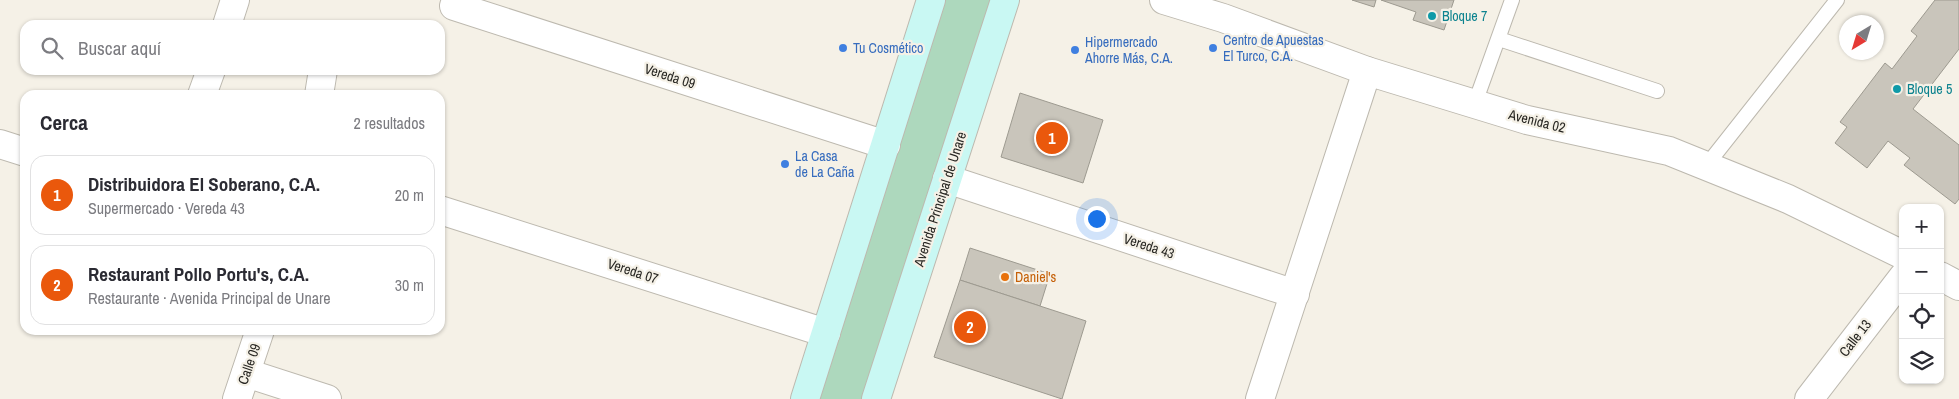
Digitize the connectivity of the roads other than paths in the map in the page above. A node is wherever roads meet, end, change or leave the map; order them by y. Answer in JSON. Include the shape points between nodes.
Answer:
{"nodes":[{"id":1,"x":234,"y":0,"type":"edge"},
{"id":2,"x":931,"y":0,"type":"edge"},
{"id":3,"x":1005,"y":0,"type":"edge"},
{"id":4,"x":1164,"y":0,"type":"edge"},
{"id":5,"x":1512,"y":0,"type":"edge"},
{"id":6,"x":1837,"y":0,"type":"edge"},
{"id":7,"x":454,"y":6,"type":"dead end"},
{"id":8,"x":228,"y":20,"type":"edge"},
{"id":9,"x":1499,"y":39,"type":"junction"},
{"id":10,"x":1368,"y":71,"type":"junction"},
{"id":11,"x":209,"y":75,"type":"edge"},
{"id":12,"x":322,"y":75,"type":"edge"},
{"id":13,"x":204,"y":90,"type":"edge"},
{"id":14,"x":321,"y":90,"type":"edge"},
{"id":15,"x":1657,"y":91,"type":"dead end"},
{"id":16,"x":1475,"y":103,"type":"junction"},
{"id":17,"x":0,"y":144,"type":"edge"},
{"id":18,"x":886,"y":145,"type":"junction"},
{"id":19,"x":20,"y":150,"type":"edge"},
{"id":20,"x":1706,"y":166,"type":"junction"},
{"id":21,"x":947,"y":179,"type":"junction"},
{"id":22,"x":445,"y":212,"type":"edge"},
{"id":23,"x":1899,"y":253,"type":"edge"},
{"id":24,"x":1944,"y":278,"type":"edge"},
{"id":25,"x":1899,"y":282,"type":"edge"},
{"id":26,"x":1959,"y":286,"type":"edge"},
{"id":27,"x":1295,"y":294,"type":"junction"},
{"id":28,"x":826,"y":333,"type":"junction"},
{"id":29,"x":258,"y":335,"type":"edge"},
{"id":30,"x":246,"y":373,"type":"junction"},
{"id":31,"x":237,"y":399,"type":"edge"},
{"id":32,"x":327,"y":399,"type":"edge"},
{"id":33,"x":805,"y":399,"type":"edge"},
{"id":34,"x":876,"y":399,"type":"edge"},
{"id":35,"x":1260,"y":399,"type":"edge"},
{"id":36,"x":1809,"y":399,"type":"edge"}],
"edges":[{"from":1,"to":8,"type":"street"},
{"from":2,"to":18,"type":"street"},
{"from":3,"to":21,"type":"street","name":"Avenida Principal de Unare"},
{"from":4,"to":10,"type":"street","name":"Avenida 02"},
{"from":5,"to":9,"type":"lane"},
{"from":6,"to":20,"type":"lane"},
{"from":7,"to":18,"type":"street","name":"Vereda 09"},
{"from":9,"to":15,"type":"lane"},
{"from":9,"to":16,"type":"lane"},
{"from":10,"to":16,"type":"street","name":"Avenida 02"},
{"from":10,"to":27,"type":"street"},
{"from":11,"to":13,"type":"street"},
{"from":12,"to":14,"type":"street"},
{"from":16,"to":20,"type":"street","name":"Avenida 02","via":[[1527,120],[1669,151]]},
{"from":17,"to":19,"type":"street"},
{"from":18,"to":28,"type":"street"},
{"from":20,"to":23,"type":"street","name":"Avenida 02","via":[[1788,199]]},
{"from":21,"to":27,"type":"street","name":"Vereda 43"},
{"from":21,"to":34,"type":"street","name":"Avenida Principal de Unare"},
{"from":22,"to":28,"type":"street","name":"Vereda 07"},
{"from":24,"to":26,"type":"street"},
{"from":25,"to":36,"type":"street","name":"Calle 13"},
{"from":27,"to":35,"type":"street"},
{"from":28,"to":33,"type":"street"},
{"from":29,"to":30,"type":"street","name":"Calle 09"},
{"from":30,"to":31,"type":"street","name":"Calle 09"},
{"from":30,"to":32,"type":"street"}]}
